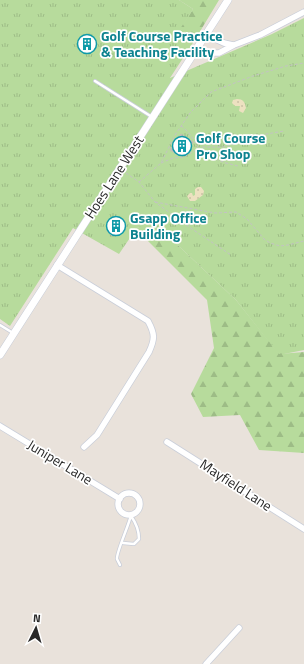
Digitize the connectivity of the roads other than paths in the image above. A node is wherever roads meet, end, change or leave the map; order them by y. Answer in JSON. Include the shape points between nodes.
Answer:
{"nodes":[{"id":1,"x":228,"y":0,"type":"edge"},
{"id":2,"x":304,"y":12,"type":"edge"},
{"id":3,"x":206,"y":35,"type":"junction"},
{"id":4,"x":234,"y":45,"type":"junction"},
{"id":5,"x":197,"y":50,"type":"junction"},
{"id":6,"x":94,"y":81,"type":"dead end"},
{"id":7,"x":152,"y":117,"type":"junction"},
{"id":8,"x":57,"y":265,"type":"junction"},
{"id":9,"x":0,"y":325,"type":"edge"},
{"id":10,"x":13,"y":333,"type":"junction"},
{"id":11,"x":0,"y":355,"type":"edge"},
{"id":12,"x":0,"y":426,"type":"edge"},
{"id":13,"x":167,"y":442,"type":"dead end"},
{"id":14,"x":84,"y":447,"type":"dead end"},
{"id":15,"x":120,"y":499,"type":"junction"},
{"id":16,"x":131,"y":515,"type":"junction"},
{"id":17,"x":304,"y":529,"type":"edge"},
{"id":18,"x":122,"y":543,"type":"junction"},
{"id":19,"x":120,"y":565,"type":"dead end"},
{"id":20,"x":239,"y":628,"type":"dead end"},
{"id":21,"x":206,"y":664,"type":"edge"}],
"edges":[{"from":1,"to":3,"type":"street","name":"Hoes Lane West"},
{"from":2,"to":4,"type":"street","via":[[260,35]]},
{"from":3,"to":4,"type":"street"},
{"from":3,"to":5,"type":"street","name":"Hoes Lane West"},
{"from":4,"to":5,"type":"street","via":[[219,53]]},
{"from":5,"to":7,"type":"street","name":"Hoes Lane West"},
{"from":6,"to":7,"type":"lane"},
{"from":7,"to":8,"type":"street","name":"Hoes Lane West"},
{"from":8,"to":10,"type":"street","name":"Hoes Lane West"},
{"from":8,"to":14,"type":"street","via":[[148,321],[153,329],[154,340],[149,352],[97,435]]},
{"from":9,"to":10,"type":"lane"},
{"from":10,"to":11,"type":"street","name":"Hoes Lane West"},
{"from":12,"to":15,"type":"street","name":"Juniper Lane"},
{"from":13,"to":17,"type":"street","name":"Mayfield Lane"},
{"from":15,"to":16,"type":"street","via":[[118,504],[121,512]]},
{"from":15,"to":16,"type":"street","via":[[128,493],[138,498],[141,505],[139,510]]},
{"from":16,"to":18,"type":"lane"},
{"from":16,"to":18,"type":"lane","via":[[140,538],[134,544]]},
{"from":18,"to":19,"type":"lane","via":[[117,560]]},
{"from":20,"to":21,"type":"street"}]}
